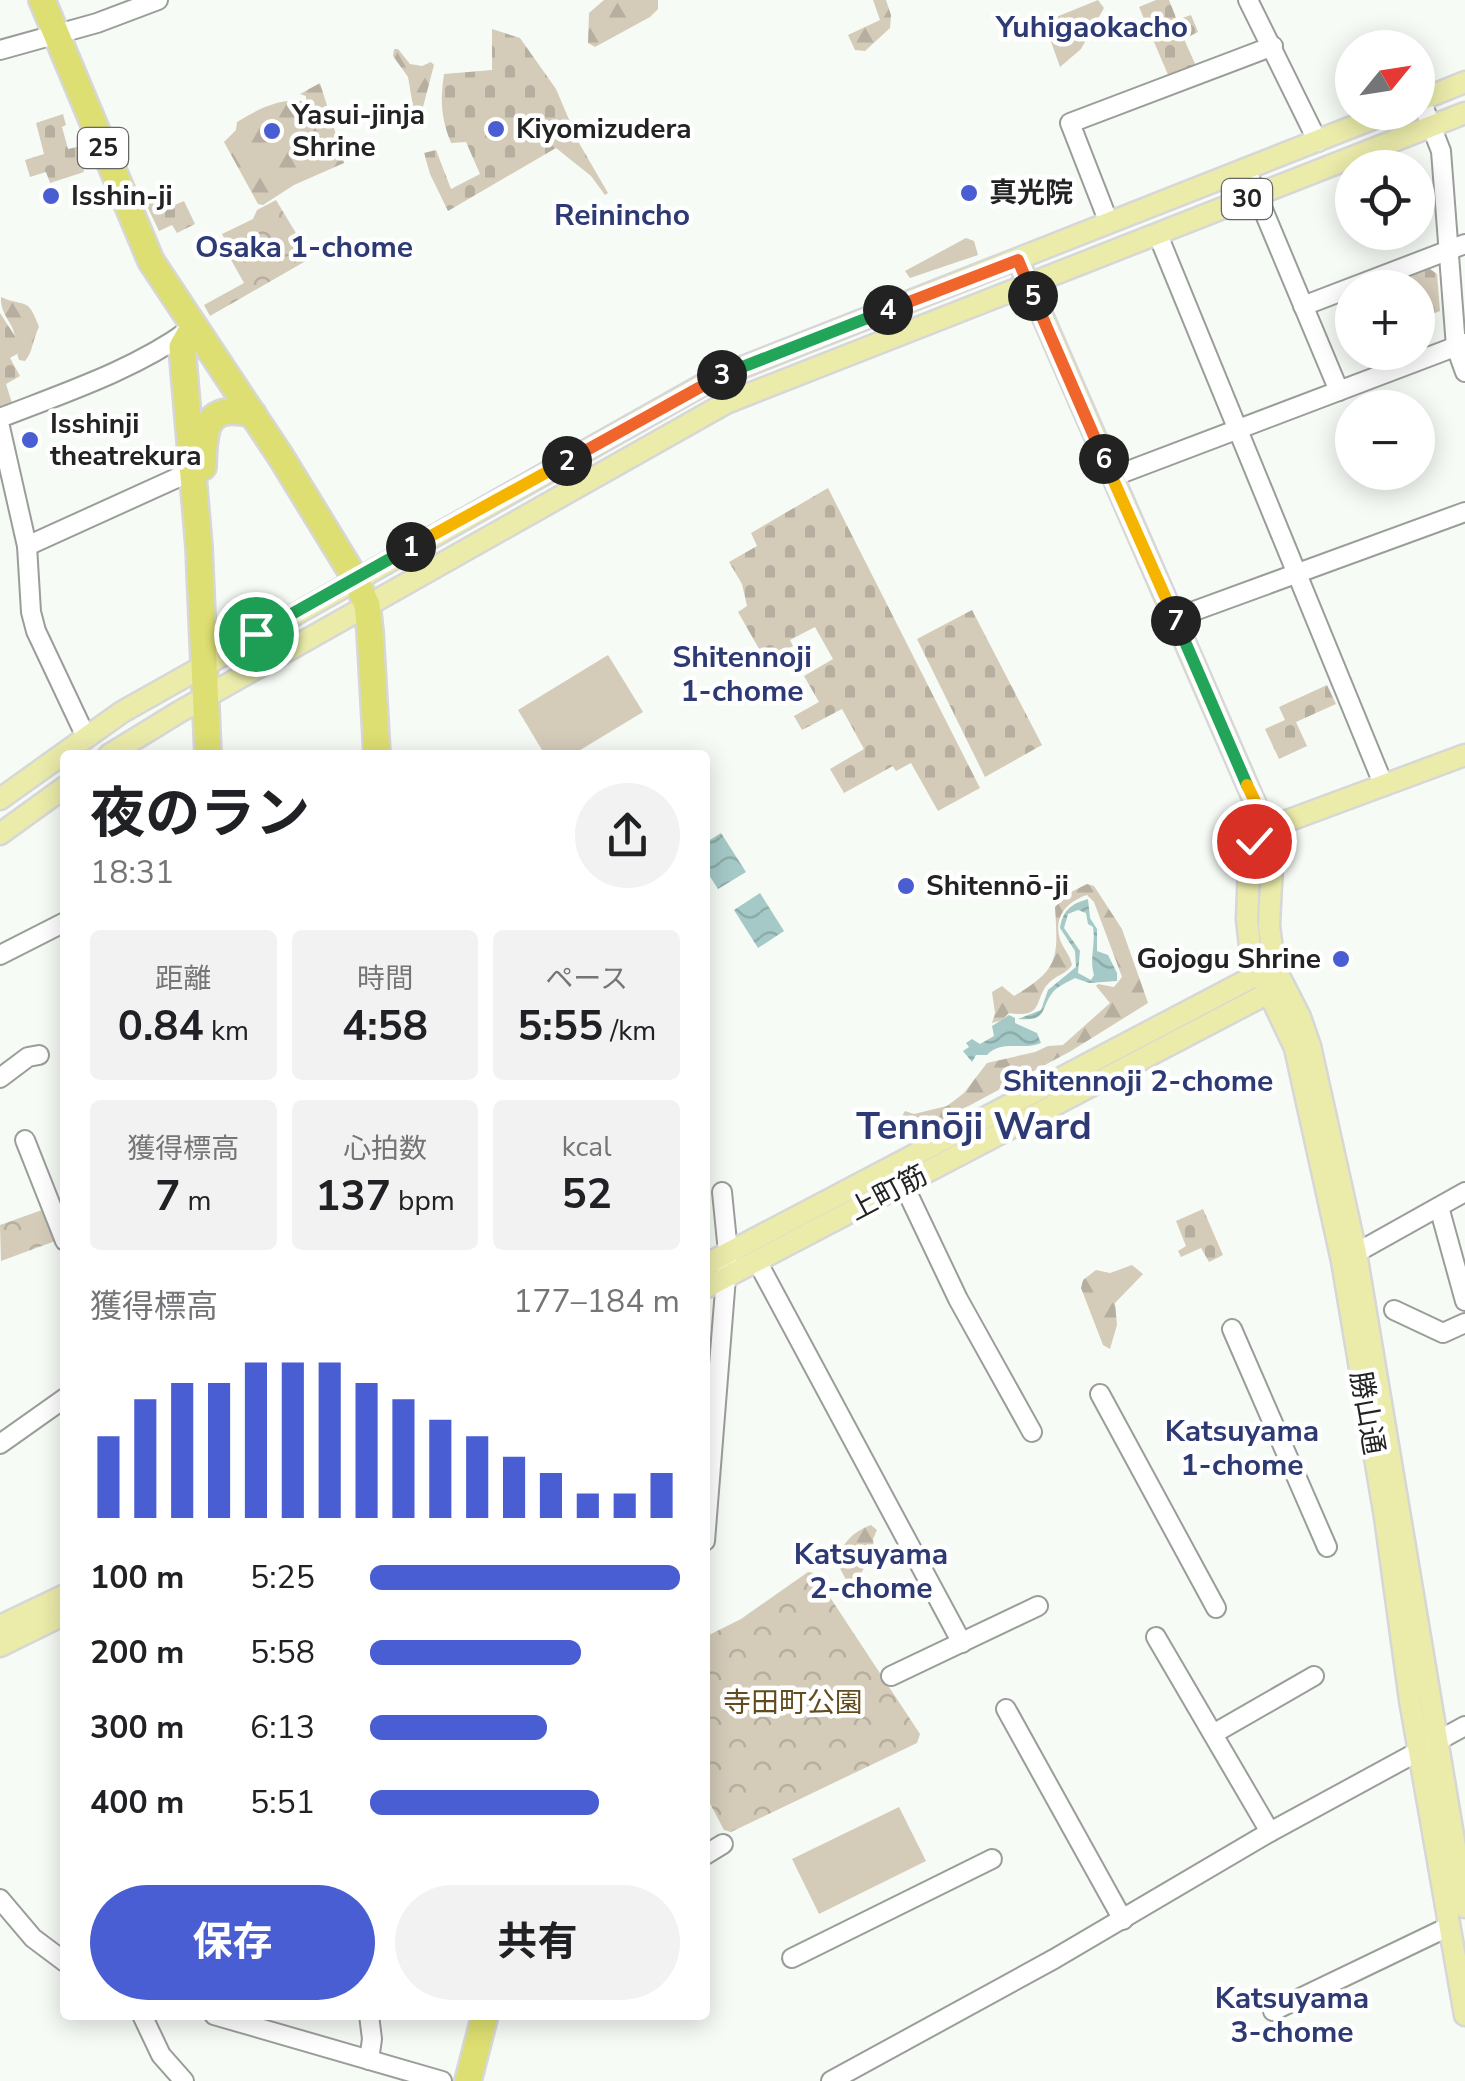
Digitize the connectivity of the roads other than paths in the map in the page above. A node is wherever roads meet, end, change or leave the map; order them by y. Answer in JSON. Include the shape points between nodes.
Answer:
{"nodes":[{"id":1,"x":42,"y":0,"type":"edge"},
{"id":2,"x":158,"y":0,"type":"edge"},
{"id":3,"x":1248,"y":0,"type":"edge"},
{"id":4,"x":56,"y":34,"type":"junction"},
{"id":5,"x":1273,"y":46,"type":"junction"},
{"id":6,"x":0,"y":50,"type":"edge"},
{"id":7,"x":1465,"y":82,"type":"edge"},
{"id":8,"x":1435,"y":94,"type":"edge"},
{"id":9,"x":1465,"y":113,"type":"edge"},
{"id":10,"x":1435,"y":124,"type":"edge"},
{"id":11,"x":1347,"y":130,"type":"edge"},
{"id":12,"x":1421,"y":130,"type":"edge"},
{"id":13,"x":1432,"y":130,"type":"edge"},
{"id":14,"x":1318,"y":142,"type":"junction"},
{"id":15,"x":1246,"y":169,"type":"junction"},
{"id":16,"x":1257,"y":196,"type":"junction"},
{"id":17,"x":1110,"y":222,"type":"junction"},
{"id":18,"x":1158,"y":235,"type":"junction"},
{"id":19,"x":1457,"y":247,"type":"edge"},
{"id":20,"x":1018,"y":260,"type":"junction"},
{"id":21,"x":1028,"y":286,"type":"junction"},
{"id":22,"x":1304,"y":306,"type":"junction"},
{"id":23,"x":194,"y":326,"type":"junction"},
{"id":24,"x":1460,"y":345,"type":"edge"},
{"id":25,"x":1465,"y":372,"type":"edge"},
{"id":26,"x":1339,"y":390,"type":"edge"},
{"id":27,"x":1342,"y":390,"type":"edge"},
{"id":28,"x":1335,"y":392,"type":"edge"},
{"id":29,"x":253,"y":414,"type":"junction"},
{"id":30,"x":0,"y":418,"type":"edge"},
{"id":31,"x":0,"y":427,"type":"edge"},
{"id":32,"x":1237,"y":428,"type":"junction"},
{"id":33,"x":190,"y":472,"type":"junction"},
{"id":34,"x":1112,"y":477,"type":"junction"},
{"id":35,"x":1465,"y":512,"type":"edge"},
{"id":36,"x":27,"y":546,"type":"junction"},
{"id":37,"x":199,"y":546,"type":"junction"},
{"id":38,"x":1294,"y":572,"type":"junction"},
{"id":39,"x":356,"y":578,"type":"junction"},
{"id":40,"x":367,"y":606,"type":"junction"},
{"id":41,"x":1174,"y":618,"type":"junction"},
{"id":42,"x":204,"y":664,"type":"junction"},
{"id":43,"x":204,"y":698,"type":"junction"},
{"id":44,"x":86,"y":737,"type":"junction"},
{"id":45,"x":68,"y":750,"type":"edge"},
{"id":46,"x":117,"y":750,"type":"edge"},
{"id":47,"x":208,"y":750,"type":"edge"},
{"id":48,"x":377,"y":750,"type":"edge"},
{"id":49,"x":1465,"y":755,"type":"edge"},
{"id":50,"x":60,"y":756,"type":"edge"},
{"id":51,"x":1384,"y":786,"type":"junction"},
{"id":52,"x":60,"y":791,"type":"edge"},
{"id":53,"x":0,"y":799,"type":"edge"},
{"id":54,"x":1268,"y":828,"type":"junction"},
{"id":55,"x":0,"y":834,"type":"edge"},
{"id":56,"x":60,"y":925,"type":"edge"},
{"id":57,"x":0,"y":955,"type":"edge"},
{"id":58,"x":1271,"y":980,"type":"junction"},
{"id":59,"x":39,"y":1055,"type":"dead end"},
{"id":60,"x":0,"y":1078,"type":"edge"},
{"id":61,"x":25,"y":1140,"type":"dead end"},
{"id":62,"x":899,"y":1175,"type":"junction"},
{"id":63,"x":722,"y":1192,"type":"dead end"},
{"id":64,"x":1465,"y":1192,"type":"edge"},
{"id":65,"x":1438,"y":1207,"type":"junction"},
{"id":66,"x":60,"y":1228,"type":"edge"},
{"id":67,"x":728,"y":1252,"type":"junction"},
{"id":68,"x":1356,"y":1253,"type":"junction"},
{"id":69,"x":757,"y":1260,"type":"junction"},
{"id":70,"x":710,"y":1262,"type":"edge"},
{"id":71,"x":725,"y":1277,"type":"junction"},
{"id":72,"x":710,"y":1285,"type":"edge"},
{"id":73,"x":1465,"y":1300,"type":"edge"},
{"id":74,"x":1394,"y":1310,"type":"dead end"},
{"id":75,"x":1465,"y":1323,"type":"edge"},
{"id":76,"x":1232,"y":1328,"type":"dead end"},
{"id":77,"x":1100,"y":1394,"type":"dead end"},
{"id":78,"x":60,"y":1402,"type":"edge"},
{"id":79,"x":1032,"y":1432,"type":"dead end"},
{"id":80,"x":0,"y":1444,"type":"edge"},
{"id":81,"x":710,"y":1475,"type":"edge"},
{"id":82,"x":1327,"y":1547,"type":"dead end"},
{"id":83,"x":60,"y":1597,"type":"edge"},
{"id":84,"x":1038,"y":1606,"type":"dead end"},
{"id":85,"x":1216,"y":1608,"type":"dead end"},
{"id":86,"x":60,"y":1616,"type":"edge"},
{"id":87,"x":0,"y":1626,"type":"edge"},
{"id":88,"x":1156,"y":1637,"type":"dead end"},
{"id":89,"x":962,"y":1644,"type":"junction"},
{"id":90,"x":0,"y":1646,"type":"edge"},
{"id":91,"x":891,"y":1676,"type":"dead end"},
{"id":92,"x":1314,"y":1676,"type":"dead end"},
{"id":93,"x":1006,"y":1710,"type":"dead end"},
{"id":94,"x":1465,"y":1726,"type":"edge"},
{"id":95,"x":1212,"y":1734,"type":"junction"},
{"id":96,"x":1429,"y":1746,"type":"junction"},
{"id":97,"x":1270,"y":1832,"type":"junction"},
{"id":98,"x":723,"y":1844,"type":"dead end"},
{"id":99,"x":710,"y":1851,"type":"edge"},
{"id":100,"x":992,"y":1859,"type":"dead end"},
{"id":101,"x":0,"y":1899,"type":"edge"},
{"id":102,"x":1465,"y":1907,"type":"edge"},
{"id":103,"x":1123,"y":1920,"type":"junction"},
{"id":104,"x":1450,"y":1926,"type":"junction"},
{"id":105,"x":60,"y":1958,"type":"edge"},
{"id":106,"x":792,"y":1958,"type":"dead end"},
{"id":107,"x":1273,"y":2011,"type":"dead end"},
{"id":108,"x":1465,"y":2015,"type":"edge"},
{"id":109,"x":144,"y":2020,"type":"edge"},
{"id":110,"x":231,"y":2020,"type":"edge"},
{"id":111,"x":370,"y":2020,"type":"edge"},
{"id":112,"x":484,"y":2020,"type":"edge"},
{"id":113,"x":369,"y":2060,"type":"junction"},
{"id":114,"x":184,"y":2081,"type":"edge"},
{"id":115,"x":442,"y":2081,"type":"edge"},
{"id":116,"x":468,"y":2081,"type":"edge"},
{"id":117,"x":831,"y":2081,"type":"edge"}],
"edges":[{"from":1,"to":4,"type":"highway","number":"25"},
{"from":2,"to":4,"type":"street"},
{"from":3,"to":5,"type":"street"},
{"from":4,"to":6,"type":"street"},
{"from":4,"to":23,"type":"highway","number":"25","via":[[142,243]]},
{"from":5,"to":14,"type":"street"},
{"from":5,"to":17,"type":"street","via":[[1070,123]]},
{"from":7,"to":8,"type":"main road"},
{"from":9,"to":10,"type":"main road","number":"30"},
{"from":11,"to":14,"type":"main road","number":"30"},
{"from":12,"to":16,"type":"main road","number":"30"},
{"from":13,"to":19,"type":"street"},
{"from":14,"to":15,"type":"main road","number":"30"},
{"from":15,"to":16,"type":"street"},
{"from":15,"to":17,"type":"main road","number":"30"},
{"from":16,"to":18,"type":"main road","number":"30"},
{"from":16,"to":22,"type":"street"},
{"from":17,"to":20,"type":"main road","number":"30"},
{"from":18,"to":21,"type":"main road","number":"30"},
{"from":18,"to":32,"type":"street"},
{"from":19,"to":22,"type":"street"},
{"from":19,"to":24,"type":"street"},
{"from":20,"to":21,"type":"main road"},
{"from":20,"to":39,"type":"main road","number":"30","via":[[715,378]]},
{"from":21,"to":34,"type":"main road"},
{"from":21,"to":40,"type":"main road","number":"30","via":[[726,403]]},
{"from":22,"to":26,"type":"street"},
{"from":23,"to":29,"type":"highway","number":"25"},
{"from":23,"to":30,"type":"street","via":[[167,346]]},
{"from":23,"to":33,"type":"highway","via":[[182,347]]},
{"from":24,"to":25,"type":"street"},
{"from":24,"to":27,"type":"street"},
{"from":28,"to":32,"type":"street"},
{"from":29,"to":37,"type":"highway","via":[[220,413],[206,427]]},
{"from":29,"to":39,"type":"highway","number":"25"},
{"from":31,"to":36,"type":"street"},
{"from":32,"to":34,"type":"street"},
{"from":32,"to":38,"type":"street"},
{"from":33,"to":36,"type":"street"},
{"from":33,"to":37,"type":"highway"},
{"from":34,"to":41,"type":"main road"},
{"from":35,"to":38,"type":"street"},
{"from":36,"to":44,"type":"street","via":[[36,631]]},
{"from":37,"to":42,"type":"highway"},
{"from":38,"to":41,"type":"street"},
{"from":38,"to":51,"type":"street"},
{"from":39,"to":40,"type":"highway","number":"25"},
{"from":39,"to":42,"type":"main road","number":"30"},
{"from":40,"to":43,"type":"main road","number":"30"},
{"from":40,"to":48,"type":"highway","number":"25"},
{"from":41,"to":54,"type":"main road"},
{"from":42,"to":43,"type":"highway"},
{"from":42,"to":44,"type":"main road","number":"30"},
{"from":43,"to":46,"type":"main road","number":"30"},
{"from":43,"to":47,"type":"highway"},
{"from":44,"to":45,"type":"main road","number":"30"},
{"from":49,"to":51,"type":"main road"},
{"from":50,"to":53,"type":"main road","number":"30"},
{"from":51,"to":54,"type":"main road"},
{"from":52,"to":55,"type":"main road"},
{"from":54,"to":58,"type":"main road","name":"勝山通","via":[[1254,841],[1248,920],[1252,955]]},
{"from":56,"to":57,"type":"street"},
{"from":58,"to":62,"type":"main road","name":"上町筋"},
{"from":58,"to":68,"type":"main road","name":"勝山通","via":[[1300,1018],[1310,1046]]},
{"from":58,"to":96,"type":"main road","name":"勝山通","via":[[1296,1048],[1342,1261]]},
{"from":59,"to":60,"type":"street"},
{"from":61,"to":66,"type":"street"},
{"from":62,"to":67,"type":"main road","name":"上町筋"},
{"from":62,"to":69,"type":"main road","name":"上町筋"},
{"from":62,"to":79,"type":"street"},
{"from":63,"to":67,"type":"street"},
{"from":64,"to":65,"type":"street"},
{"from":65,"to":68,"type":"street"},
{"from":65,"to":73,"type":"street"},
{"from":67,"to":70,"type":"main road","name":"上町筋"},
{"from":67,"to":71,"type":"street"},
{"from":68,"to":96,"type":"main road","name":"勝山通"},
{"from":69,"to":71,"type":"main road","name":"上町筋"},
{"from":69,"to":89,"type":"street"},
{"from":71,"to":72,"type":"main road","name":"上町筋"},
{"from":71,"to":81,"type":"street"},
{"from":74,"to":75,"type":"street","via":[[1443,1333]]},
{"from":76,"to":82,"type":"street"},
{"from":77,"to":85,"type":"street"},
{"from":78,"to":80,"type":"street"},
{"from":83,"to":87,"type":"main road"},
{"from":84,"to":89,"type":"street"},
{"from":86,"to":90,"type":"main road"},
{"from":88,"to":95,"type":"street"},
{"from":89,"to":91,"type":"street"},
{"from":92,"to":95,"type":"street"},
{"from":93,"to":103,"type":"street"},
{"from":94,"to":96,"type":"street"},
{"from":95,"to":97,"type":"street"},
{"from":96,"to":97,"type":"street"},
{"from":96,"to":102,"type":"main road","name":"勝山通"},
{"from":96,"to":104,"type":"main road","name":"勝山通"},
{"from":97,"to":103,"type":"street"},
{"from":98,"to":99,"type":"street"},
{"from":100,"to":106,"type":"street"},
{"from":101,"to":105,"type":"street"},
{"from":103,"to":117,"type":"street"},
{"from":104,"to":107,"type":"street"},
{"from":104,"to":108,"type":"main road","name":"勝山通"},
{"from":109,"to":114,"type":"street"},
{"from":110,"to":113,"type":"street"},
{"from":111,"to":113,"type":"street"},
{"from":112,"to":116,"type":"highway"},
{"from":113,"to":115,"type":"street"}]}
